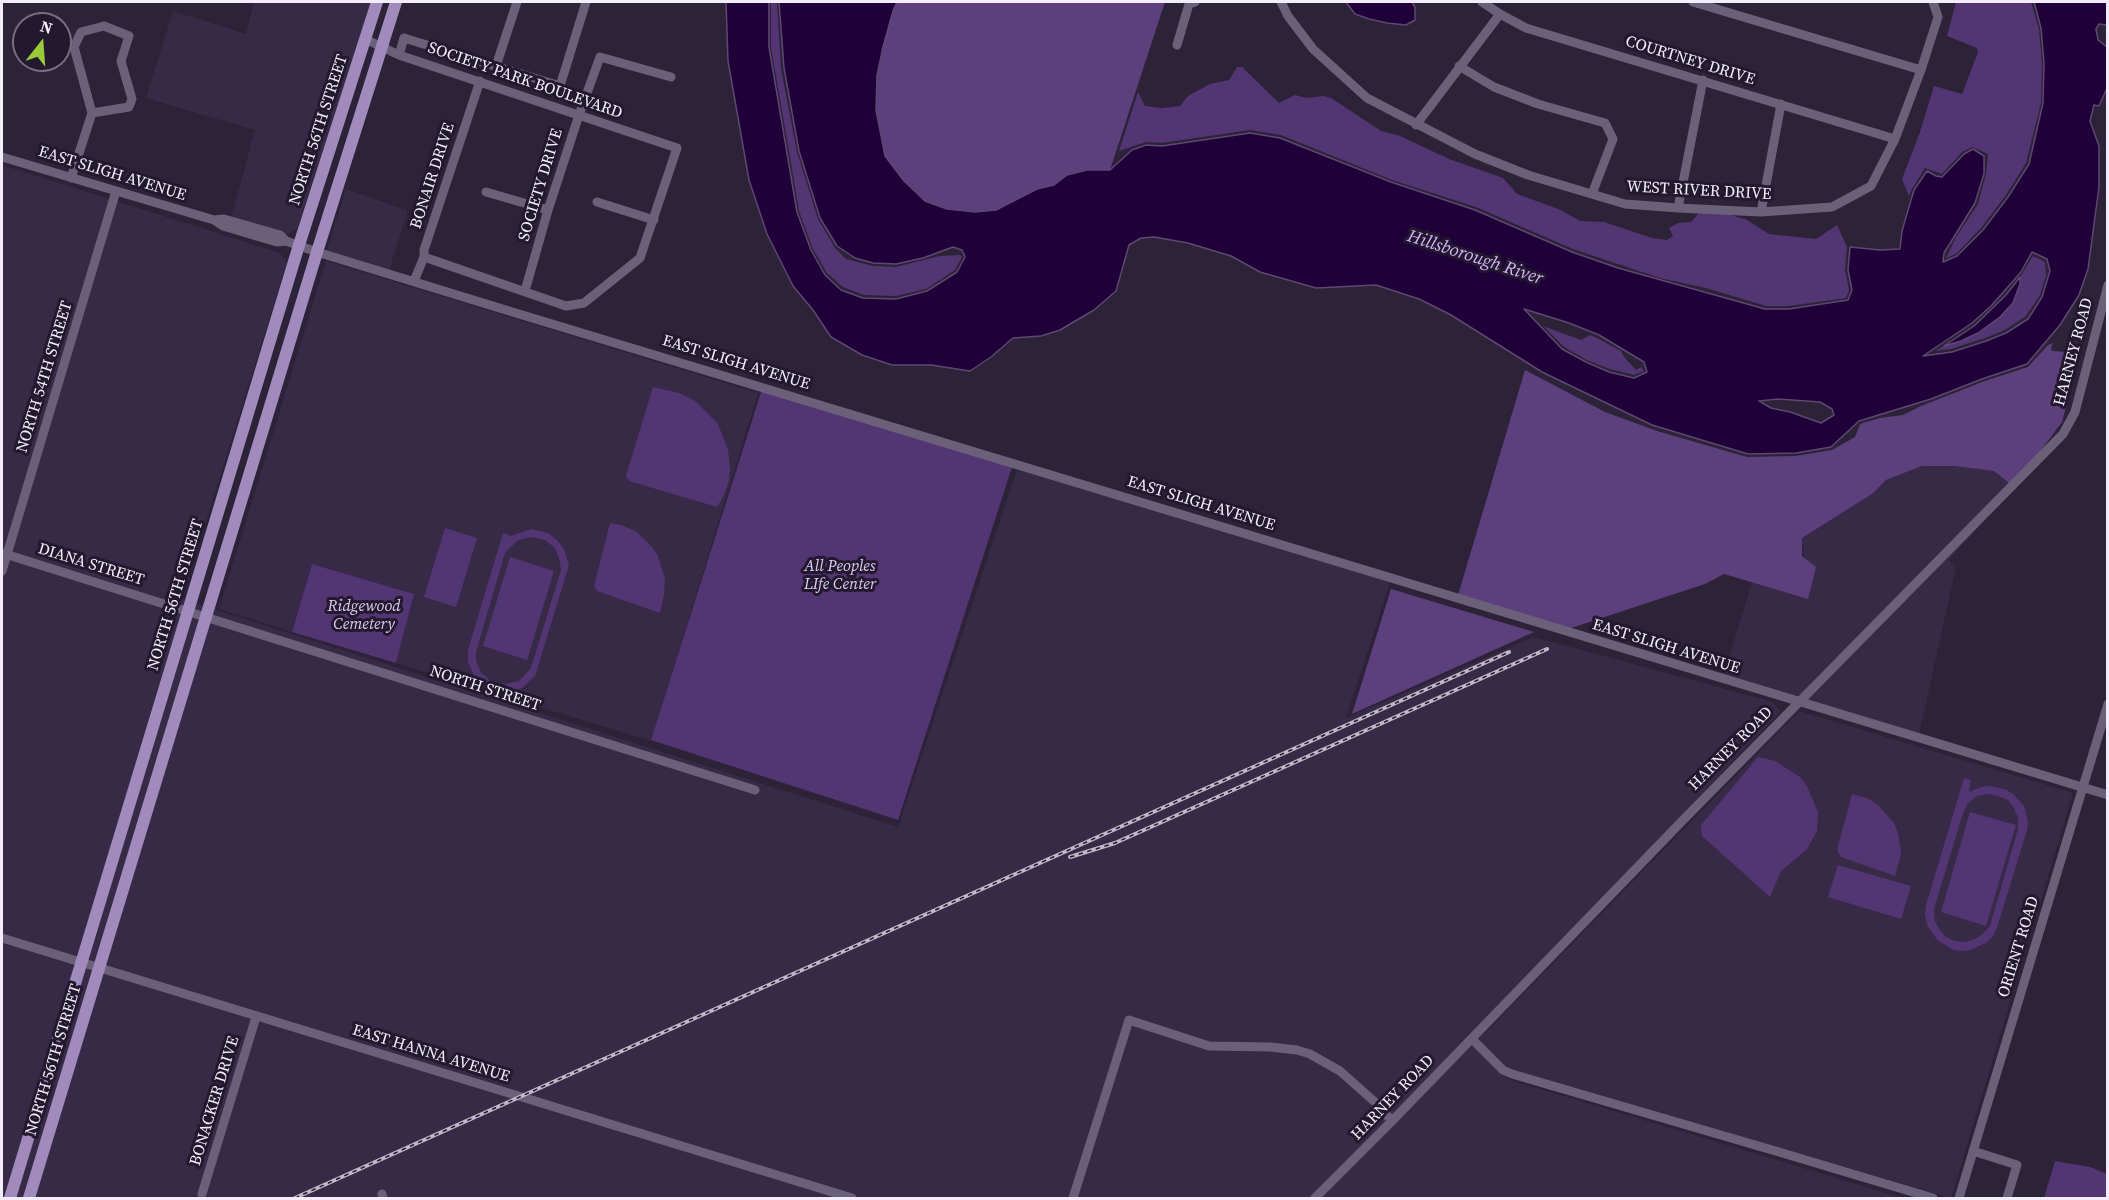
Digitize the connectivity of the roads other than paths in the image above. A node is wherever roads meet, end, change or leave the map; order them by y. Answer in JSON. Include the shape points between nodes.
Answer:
{"nodes":[{"id":1,"x":377,"y":2,"type":"edge"},
{"id":2,"x":396,"y":2,"type":"edge"},
{"id":3,"x":516,"y":2,"type":"edge"},
{"id":4,"x":586,"y":2,"type":"edge"},
{"id":5,"x":1195,"y":2,"type":"edge"},
{"id":6,"x":1281,"y":2,"type":"edge"},
{"id":7,"x":1482,"y":2,"type":"edge"},
{"id":8,"x":1693,"y":2,"type":"edge"},
{"id":9,"x":1933,"y":2,"type":"edge"},
{"id":10,"x":1500,"y":14,"type":"junction"},
{"id":11,"x":365,"y":39,"type":"junction"},
{"id":12,"x":1177,"y":45,"type":"dead end"},
{"id":13,"x":381,"y":47,"type":"junction"},
{"id":14,"x":399,"y":55,"type":"junction"},
{"id":15,"x":496,"y":66,"type":"junction"},
{"id":16,"x":1460,"y":66,"type":"junction"},
{"id":17,"x":1921,"y":70,"type":"junction"},
{"id":18,"x":671,"y":77,"type":"dead end"},
{"id":19,"x":1703,"y":80,"type":"junction"},
{"id":20,"x":480,"y":81,"type":"junction"},
{"id":21,"x":1781,"y":104,"type":"junction"},
{"id":22,"x":92,"y":113,"type":"junction"},
{"id":23,"x":579,"y":115,"type":"junction"},
{"id":24,"x":1416,"y":125,"type":"junction"},
{"id":25,"x":1895,"y":139,"type":"junction"},
{"id":26,"x":2,"y":157,"type":"edge"},
{"id":27,"x":71,"y":178,"type":"junction"},
{"id":28,"x":116,"y":191,"type":"junction"},
{"id":29,"x":486,"y":192,"type":"dead end"},
{"id":30,"x":1592,"y":194,"type":"junction"},
{"id":31,"x":597,"y":202,"type":"dead end"},
{"id":32,"x":1678,"y":208,"type":"junction"},
{"id":33,"x":548,"y":210,"type":"junction"},
{"id":34,"x":1761,"y":212,"type":"junction"},
{"id":35,"x":654,"y":220,"type":"junction"},
{"id":36,"x":299,"y":245,"type":"junction"},
{"id":37,"x":317,"y":252,"type":"junction"},
{"id":38,"x":424,"y":257,"type":"junction"},
{"id":39,"x":414,"y":281,"type":"junction"},
{"id":40,"x":2108,"y":285,"type":"edge"},
{"id":41,"x":525,"y":291,"type":"junction"},
{"id":42,"x":240,"y":442,"type":"junction"},
{"id":43,"x":257,"y":448,"type":"junction"},
{"id":44,"x":4,"y":554,"type":"edge"},
{"id":45,"x":2,"y":571,"type":"edge"},
{"id":46,"x":188,"y":610,"type":"junction"},
{"id":47,"x":206,"y":616,"type":"junction"},
{"id":48,"x":1798,"y":702,"type":"junction"},
{"id":49,"x":2108,"y":704,"type":"edge"},
{"id":50,"x":2082,"y":787,"type":"junction"},
{"id":51,"x":754,"y":790,"type":"dead end"},
{"id":52,"x":2108,"y":795,"type":"edge"},
{"id":53,"x":122,"y":829,"type":"junction"},
{"id":54,"x":140,"y":834,"type":"junction"},
{"id":55,"x":2,"y":938,"type":"edge"},
{"id":56,"x":82,"y":963,"type":"junction"},
{"id":57,"x":99,"y":968,"type":"junction"},
{"id":58,"x":256,"y":1017,"type":"junction"},
{"id":59,"x":1472,"y":1039,"type":"junction"},
{"id":60,"x":1392,"y":1121,"type":"junction"},
{"id":61,"x":29,"y":1138,"type":"junction"},
{"id":62,"x":46,"y":1143,"type":"junction"},
{"id":63,"x":1973,"y":1151,"type":"junction"},
{"id":64,"x":202,"y":1194,"type":"dead end"},
{"id":65,"x":10,"y":1198,"type":"edge"},
{"id":66,"x":29,"y":1198,"type":"edge"},
{"id":67,"x":852,"y":1198,"type":"edge"},
{"id":68,"x":1073,"y":1198,"type":"edge"},
{"id":69,"x":1315,"y":1198,"type":"edge"},
{"id":70,"x":1933,"y":1198,"type":"edge"},
{"id":71,"x":1959,"y":1198,"type":"edge"},
{"id":72,"x":2007,"y":1198,"type":"edge"}],
"edges":[{"from":1,"to":11,"type":"main road","name":"NORTH 56TH STREET"},
{"from":2,"to":13,"type":"main road","name":"NORTH 56TH STREET"},
{"from":3,"to":15,"type":"street"},
{"from":4,"to":15,"type":"street","via":[[560,86]]},
{"from":5,"to":12,"type":"street","via":[[1189,4]]},
{"from":6,"to":24,"type":"street","name":"WEST RIVER DRIVE","via":[[1313,49],[1338,73],[1367,98]]},
{"from":7,"to":10,"type":"street","name":"COURTNEY DRIVE"},
{"from":8,"to":17,"type":"street"},
{"from":9,"to":17,"type":"street","name":"WEST RIVER DRIVE","via":[[1938,17]]},
{"from":10,"to":16,"type":"street"},
{"from":10,"to":19,"type":"street","name":"COURTNEY DRIVE","via":[[1526,28]]},
{"from":11,"to":13,"type":"street","name":"SOCIETY PARK BOULEVARD"},
{"from":11,"to":36,"type":"main road","name":"NORTH 56TH STREET"},
{"from":13,"to":14,"type":"street","name":"SOCIETY PARK BOULEVARD"},
{"from":13,"to":37,"type":"main road","name":"NORTH 56TH STREET"},
{"from":14,"to":15,"type":"street","via":[[404,38]]},
{"from":14,"to":20,"type":"street","name":"SOCIETY PARK BOULEVARD"},
{"from":16,"to":24,"type":"street"},
{"from":16,"to":30,"type":"street","via":[[1494,87],[1605,123],[1613,139]]},
{"from":17,"to":25,"type":"street","name":"WEST RIVER DRIVE"},
{"from":18,"to":23,"type":"street","name":"SOCIETY DRIVE","via":[[600,57]]},
{"from":19,"to":21,"type":"street","name":"COURTNEY DRIVE"},
{"from":19,"to":32,"type":"street"},
{"from":20,"to":23,"type":"street","name":"SOCIETY PARK BOULEVARD"},
{"from":20,"to":38,"type":"street","name":"BONAIR DRIVE"},
{"from":21,"to":25,"type":"street","name":"COURTNEY DRIVE"},
{"from":21,"to":34,"type":"street"},
{"from":22,"to":22,"type":"street","via":[[74,47],[81,32],[104,26],[128,34],[121,61],[132,94],[129,107]]},
{"from":22,"to":27,"type":"street"},
{"from":23,"to":33,"type":"street","name":"SOCIETY DRIVE"},
{"from":23,"to":35,"type":"street","name":"SOCIETY PARK BOULEVARD","via":[[677,148]]},
{"from":24,"to":30,"type":"street","name":"WEST RIVER DRIVE","via":[[1528,175]]},
{"from":25,"to":34,"type":"street","name":"WEST RIVER DRIVE","via":[[1871,186],[1832,207]]},
{"from":26,"to":27,"type":"street","name":"EAST SLIGH AVENUE"},
{"from":27,"to":28,"type":"street","name":"EAST SLIGH AVENUE"},
{"from":28,"to":36,"type":"street","name":"EAST SLIGH AVENUE","via":[[277,242]]},
{"from":28,"to":44,"type":"street","name":"NORTH 54TH STREET"},
{"from":29,"to":33,"type":"street"},
{"from":30,"to":32,"type":"street","name":"WEST RIVER DRIVE","via":[[1625,204]]},
{"from":31,"to":35,"type":"street"},
{"from":32,"to":34,"type":"street","name":"WEST RIVER DRIVE"},
{"from":33,"to":41,"type":"street","name":"SOCIETY DRIVE"},
{"from":35,"to":41,"type":"street","via":[[640,258],[584,303],[566,306]]},
{"from":36,"to":37,"type":"street","name":"EAST SLIGH AVENUE"},
{"from":36,"to":42,"type":"main road","name":"NORTH 56TH STREET"},
{"from":37,"to":39,"type":"street","name":"EAST SLIGH AVENUE"},
{"from":37,"to":43,"type":"main road","name":"NORTH 56TH STREET"},
{"from":38,"to":39,"type":"street","name":"BONAIR DRIVE"},
{"from":38,"to":41,"type":"street"},
{"from":39,"to":48,"type":"street","name":"EAST SLIGH AVENUE"},
{"from":40,"to":48,"type":"street","name":"HARNEY ROAD","via":[[2075,412],[2063,434]]},
{"from":42,"to":43,"type":"main road"},
{"from":42,"to":46,"type":"main road","name":"NORTH 56TH STREET"},
{"from":43,"to":47,"type":"main road","name":"NORTH 56TH STREET"},
{"from":44,"to":45,"type":"street","name":"NORTH 54TH STREET"},
{"from":44,"to":46,"type":"street","name":"DIANA STREET"},
{"from":46,"to":47,"type":"street","name":"DIANA STREET"},
{"from":46,"to":53,"type":"main road","name":"NORTH 56TH STREET"},
{"from":47,"to":51,"type":"street","name":"NORTH STREET"},
{"from":47,"to":54,"type":"main road","name":"NORTH 56TH STREET"},
{"from":48,"to":50,"type":"street","name":"EAST SLIGH AVENUE"},
{"from":48,"to":59,"type":"street","name":"HARNEY ROAD"},
{"from":49,"to":50,"type":"street","name":"ORIENT ROAD"},
{"from":50,"to":52,"type":"street","name":"EAST SLIGH AVENUE"},
{"from":50,"to":63,"type":"street","name":"ORIENT ROAD"},
{"from":53,"to":54,"type":"main road"},
{"from":53,"to":56,"type":"main road","name":"NORTH 56TH STREET"},
{"from":54,"to":57,"type":"main road","name":"NORTH 56TH STREET"},
{"from":55,"to":56,"type":"street","name":"EAST HANNA AVENUE"},
{"from":56,"to":57,"type":"street","name":"EAST HANNA AVENUE"},
{"from":56,"to":61,"type":"main road","name":"NORTH 56TH STREET"},
{"from":57,"to":58,"type":"street","name":"EAST HANNA AVENUE"},
{"from":57,"to":62,"type":"main road","name":"NORTH 56TH STREET"},
{"from":58,"to":64,"type":"street","name":"BONACKER DRIVE"},
{"from":58,"to":67,"type":"street","name":"EAST HANNA AVENUE"},
{"from":59,"to":60,"type":"street","name":"HARNEY ROAD"},
{"from":59,"to":70,"type":"street","via":[[1512,1074]]},
{"from":60,"to":68,"type":"street","via":[[1359,1086],[1311,1054],[1270,1047],[1209,1046],[1129,1020]]},
{"from":60,"to":69,"type":"street","name":"HARNEY ROAD"},
{"from":61,"to":62,"type":"main road"},
{"from":61,"to":65,"type":"main road","name":"NORTH 56TH STREET"},
{"from":62,"to":66,"type":"main road","name":"NORTH 56TH STREET"},
{"from":63,"to":71,"type":"street","name":"ORIENT ROAD"},
{"from":63,"to":72,"type":"street","via":[[2017,1165]]}]}
